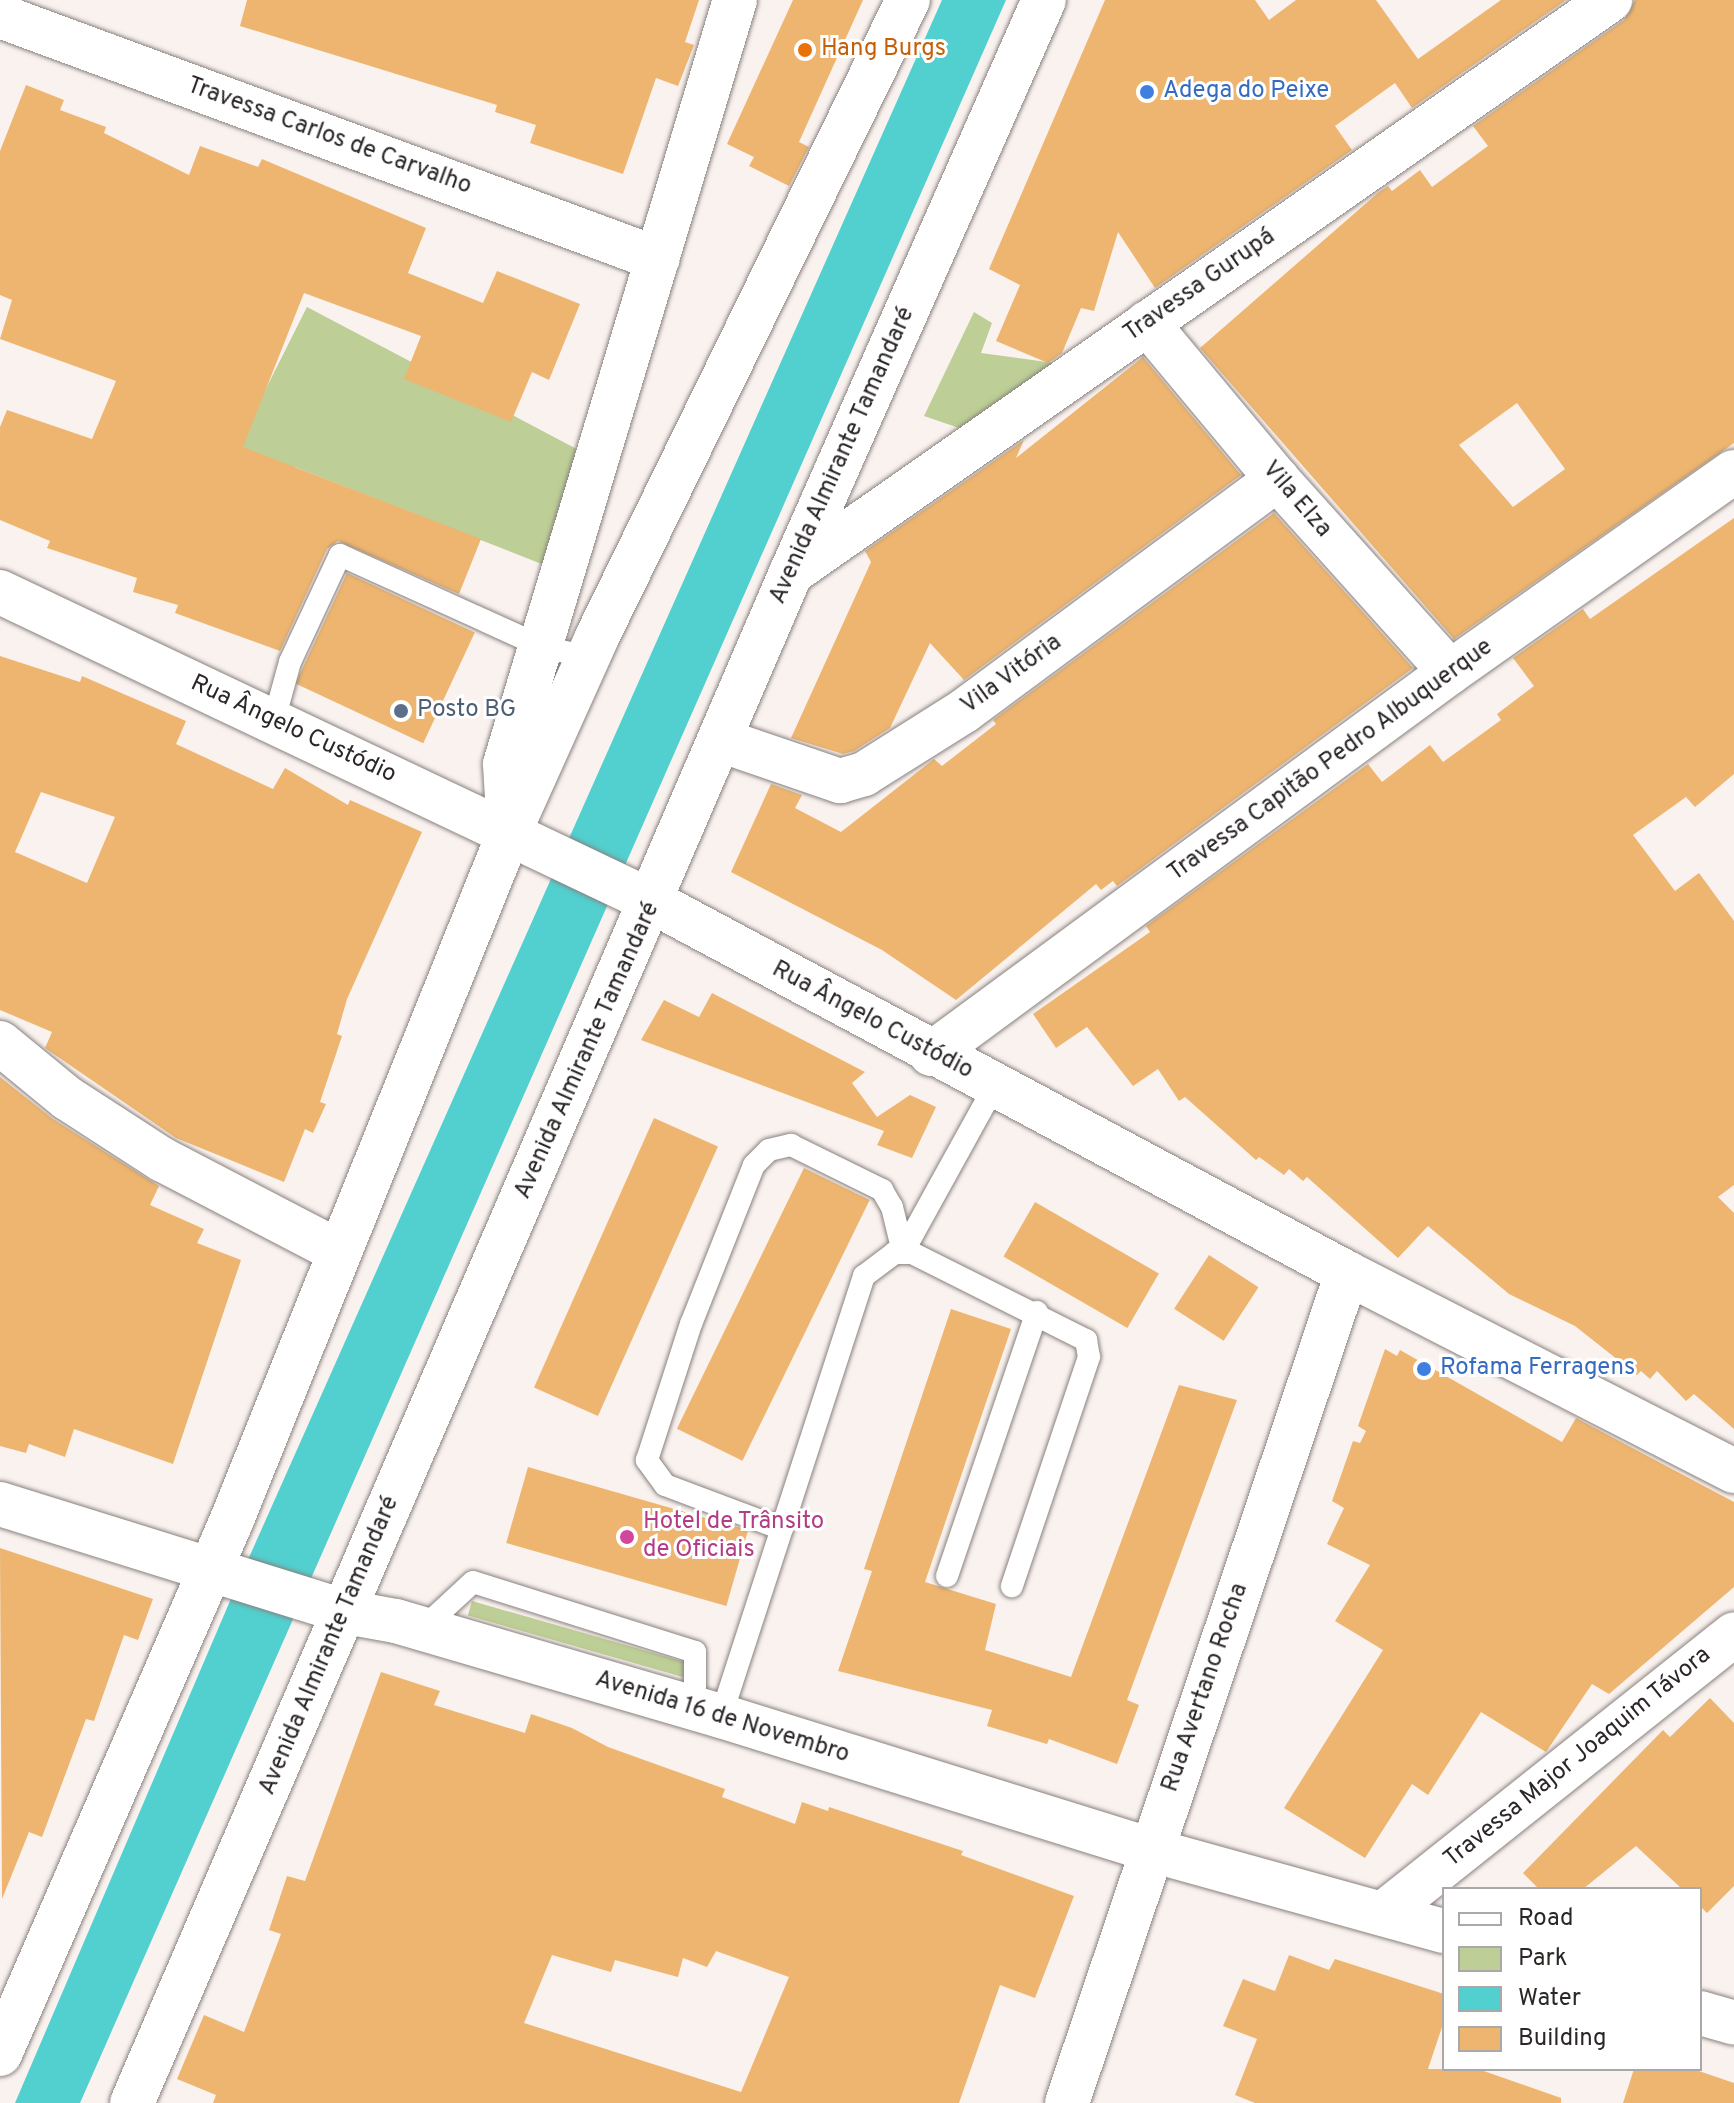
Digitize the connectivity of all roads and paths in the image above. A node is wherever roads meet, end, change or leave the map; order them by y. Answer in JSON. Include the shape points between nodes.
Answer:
{"nodes":[{"id":1,"x":735,"y":0,"type":"edge"},
{"id":2,"x":908,"y":0,"type":"edge"},
{"id":3,"x":1044,"y":0,"type":"edge"},
{"id":4,"x":1610,"y":0,"type":"edge"},
{"id":5,"x":0,"y":16,"type":"edge"},
{"id":6,"x":658,"y":259,"type":"junction"},
{"id":7,"x":1147,"y":323,"type":"junction"},
{"id":8,"x":1734,"y":472,"type":"edge"},
{"id":9,"x":1277,"y":479,"type":"junction"},
{"id":10,"x":791,"y":573,"type":"junction"},
{"id":11,"x":0,"y":592,"type":"edge"},
{"id":12,"x":543,"y":647,"type":"junction"},
{"id":13,"x":588,"y":657,"type":"junction"},
{"id":14,"x":1450,"y":672,"type":"junction"},
{"id":15,"x":274,"y":720,"type":"junction"},
{"id":16,"x":720,"y":740,"type":"junction"},
{"id":17,"x":509,"y":833,"type":"junction"},
{"id":18,"x":641,"y":896,"type":"junction"},
{"id":19,"x":0,"y":1043,"type":"edge"},
{"id":20,"x":931,"y":1054,"type":"junction"},
{"id":21,"x":994,"y":1087,"type":"junction"},
{"id":22,"x":336,"y":1250,"type":"junction"},
{"id":23,"x":903,"y":1252,"type":"junction"},
{"id":24,"x":1347,"y":1273,"type":"junction"},
{"id":25,"x":1037,"y":1312,"type":"junction"},
{"id":26,"x":1734,"y":1471,"type":"edge"},
{"id":27,"x":0,"y":1504,"type":"edge"},
{"id":28,"x":782,"y":1529,"type":"junction"},
{"id":29,"x":224,"y":1576,"type":"junction"},
{"id":30,"x":947,"y":1576,"type":"dead end"},
{"id":31,"x":1012,"y":1586,"type":"dead end"},
{"id":32,"x":332,"y":1608,"type":"junction"},
{"id":33,"x":422,"y":1629,"type":"junction"},
{"id":34,"x":1734,"y":1634,"type":"edge"},
{"id":35,"x":708,"y":1712,"type":"junction"},
{"id":36,"x":1151,"y":1850,"type":"junction"},
{"id":37,"x":1385,"y":1912,"type":"junction"},
{"id":38,"x":1442,"y":1930,"type":"edge"},
{"id":39,"x":1702,"y":2014,"type":"edge"},
{"id":40,"x":1734,"y":2023,"type":"edge"},
{"id":41,"x":0,"y":2054,"type":"edge"},
{"id":42,"x":132,"y":2103,"type":"edge"},
{"id":43,"x":1067,"y":2103,"type":"edge"}],
"edges":[{"from":1,"to":6,"type":"street"},
{"from":2,"to":13,"type":"street"},
{"from":3,"to":10,"type":"street","name":"Avenida Almirante Tamandaré"},
{"from":4,"to":7,"type":"street","name":"Travessa Gurupá"},
{"from":5,"to":6,"type":"street","name":"Travessa Carlos de Carvalho"},
{"from":6,"to":12,"type":"street"},
{"from":7,"to":9,"type":"street","name":"Vila Elza"},
{"from":7,"to":10,"type":"street","name":"Travessa Gurupá"},
{"from":8,"to":14,"type":"street","name":"Travessa Capitão Pedro Albuquerque"},
{"from":9,"to":14,"type":"street","name":"Vila Elza"},
{"from":9,"to":16,"type":"street","name":"Vila Vitória","via":[[964,711],[864,774],[840,781]]},
{"from":10,"to":16,"type":"street","name":"Avenida Almirante Tamandaré"},
{"from":11,"to":15,"type":"street","name":"Rua Ângelo Custódio"},
{"from":12,"to":13,"type":"lane"},
{"from":12,"to":15,"type":"lane","via":[[340,555],[290,662]]},
{"from":12,"to":17,"type":"street","via":[[505,764]]},
{"from":13,"to":17,"type":"street"},
{"from":14,"to":20,"type":"street","name":"Travessa Capitão Pedro Albuquerque"},
{"from":15,"to":17,"type":"street","name":"Rua Ângelo Custódio"},
{"from":16,"to":18,"type":"street","name":"Avenida Almirante Tamandaré"},
{"from":17,"to":18,"type":"street","name":"Rua Ângelo Custódio"},
{"from":17,"to":22,"type":"street"},
{"from":18,"to":20,"type":"street","name":"Rua Ângelo Custódio"},
{"from":18,"to":32,"type":"street","name":"Avenida Almirante Tamandaré"},
{"from":19,"to":22,"type":"street","via":[[67,1098],[163,1160]]},
{"from":20,"to":21,"type":"street","name":"Rua Ângelo Custódio"},
{"from":21,"to":23,"type":"lane"},
{"from":21,"to":24,"type":"street","name":"Rua Ângelo Custódio"},
{"from":22,"to":29,"type":"street"},
{"from":23,"to":25,"type":"lane"},
{"from":23,"to":28,"type":"lane","via":[[877,1261],[864,1276]]},
{"from":23,"to":28,"type":"lane","via":[[892,1207],[882,1190],[791,1145],[769,1150],[754,1165],[691,1324],[647,1460],[665,1485]]},
{"from":24,"to":26,"type":"street","name":"Rua Ângelo Custódio"},
{"from":24,"to":36,"type":"street","name":"Rua Avertano Rocha"},
{"from":25,"to":30,"type":"lane"},
{"from":25,"to":31,"type":"lane","via":[[1082,1334],[1089,1357]]},
{"from":27,"to":29,"type":"street","name":"Avenida 16 de Novembro"},
{"from":28,"to":35,"type":"lane"},
{"from":29,"to":32,"type":"street","name":"Avenida 16 de Novembro"},
{"from":29,"to":41,"type":"street"},
{"from":32,"to":33,"type":"street","name":"Avenida 16 de Novembro"},
{"from":32,"to":42,"type":"street","name":"Avenida Almirante Tamandaré"},
{"from":33,"to":35,"type":"street","name":"Avenida 16 de Novembro"},
{"from":33,"to":35,"type":"lane","via":[[473,1582],[695,1652]]},
{"from":34,"to":37,"type":"street","name":"Travessa Major Joaquim Távora"},
{"from":35,"to":36,"type":"street","name":"Avenida 16 de Novembro"},
{"from":36,"to":37,"type":"street","name":"Avenida 16 de Novembro"},
{"from":36,"to":43,"type":"street","name":"Rua Avertano Rocha"},
{"from":37,"to":38,"type":"street","name":"Avenida 16 de Novembro"},
{"from":39,"to":40,"type":"street"}]}
